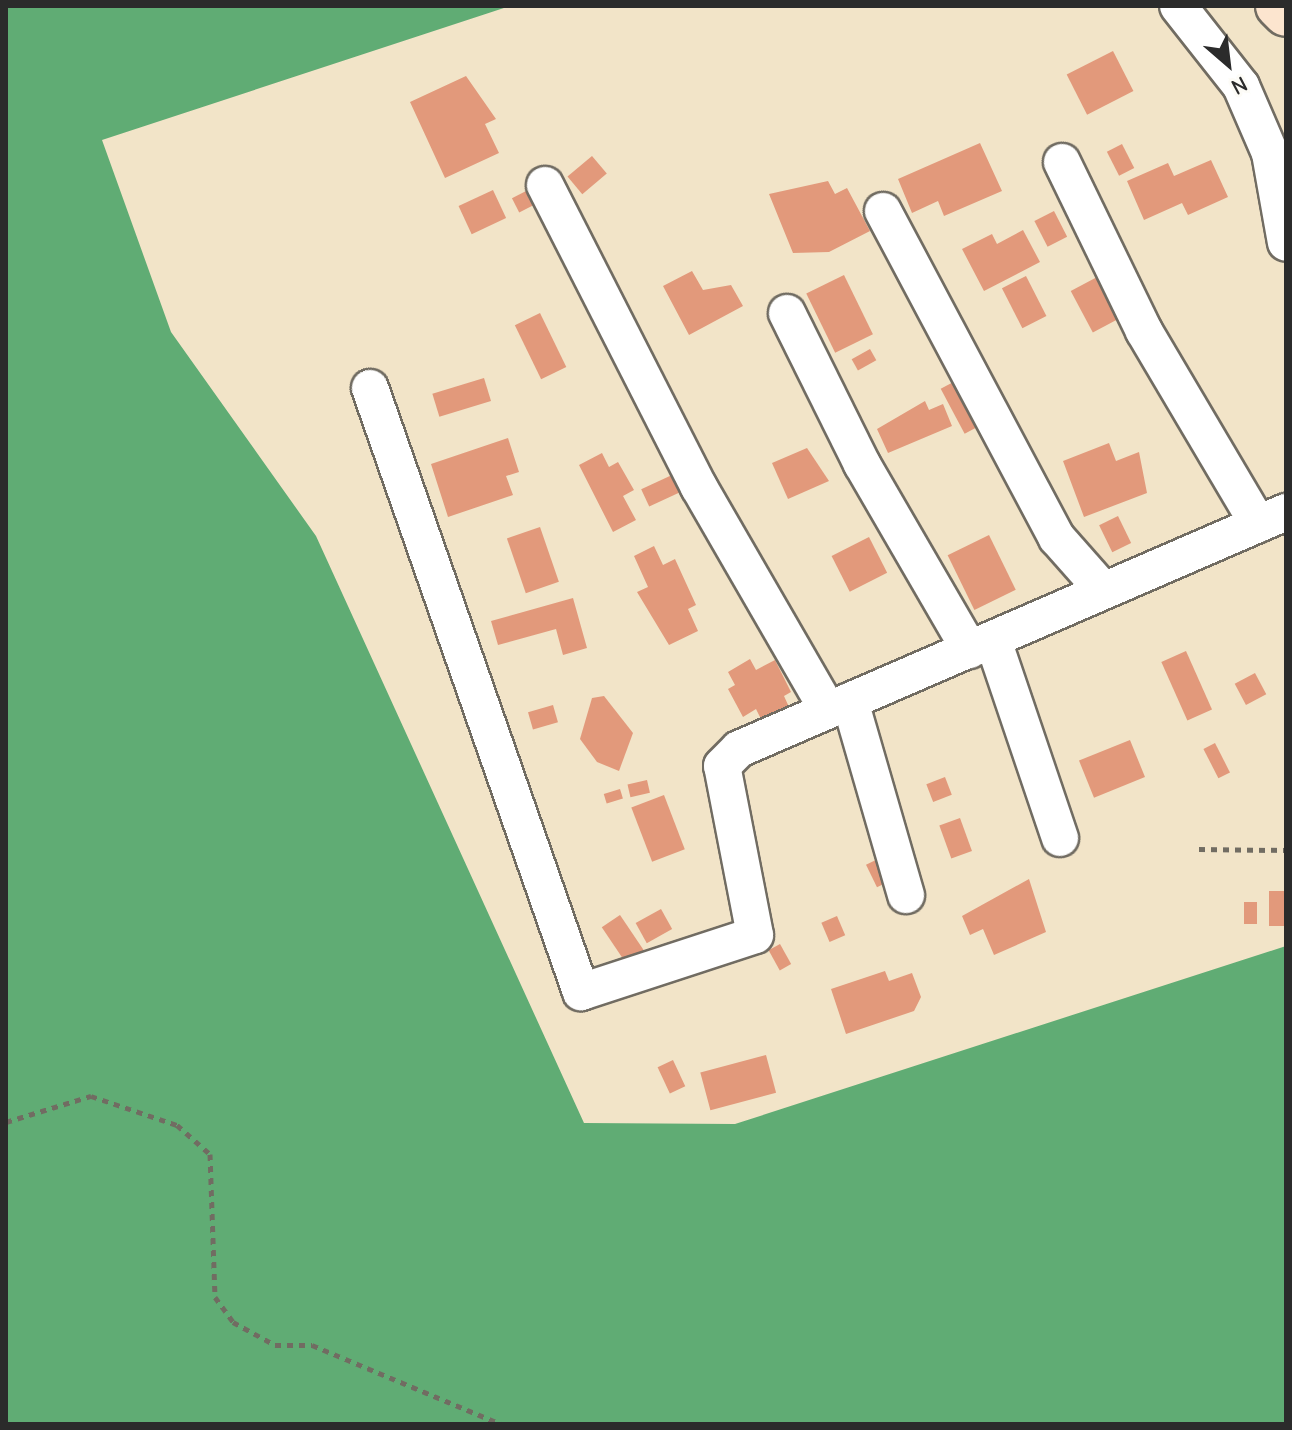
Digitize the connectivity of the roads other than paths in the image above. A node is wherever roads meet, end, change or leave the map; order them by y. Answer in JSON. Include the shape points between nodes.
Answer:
{"nodes":[{"id":1,"x":1178,"y":6,"type":"edge"},
{"id":2,"x":1278,"y":6,"type":"edge"},
{"id":3,"x":1286,"y":14,"type":"edge"},
{"id":4,"x":1062,"y":162,"type":"dead end"},
{"id":5,"x":545,"y":185,"type":"dead end"},
{"id":6,"x":883,"y":211,"type":"dead end"},
{"id":7,"x":1286,"y":243,"type":"edge"},
{"id":8,"x":787,"y":313,"type":"dead end"},
{"id":9,"x":370,"y":388,"type":"dead end"},
{"id":10,"x":1272,"y":518,"type":"edge"},
{"id":11,"x":1103,"y":590,"type":"junction"},
{"id":12,"x":982,"y":645,"type":"junction"},
{"id":13,"x":838,"y":705,"type":"junction"},
{"id":14,"x":1060,"y":838,"type":"dead end"},
{"id":15,"x":906,"y":895,"type":"dead end"}],
"edges":[{"from":1,"to":7,"type":"street","via":[[1241,86],[1270,153]]},
{"from":2,"to":3,"type":"main road"},
{"from":4,"to":10,"type":"street","via":[[1144,331]]},
{"from":5,"to":13,"type":"street","via":[[699,487]]},
{"from":6,"to":11,"type":"street","via":[[1057,538]]},
{"from":8,"to":12,"type":"street","via":[[862,464]]},
{"from":9,"to":13,"type":"street","via":[[581,992],[755,935],[722,766],[739,749]]},
{"from":10,"to":11,"type":"street"},
{"from":11,"to":12,"type":"street"},
{"from":12,"to":13,"type":"street"},
{"from":12,"to":14,"type":"street"},
{"from":13,"to":15,"type":"street"}]}
